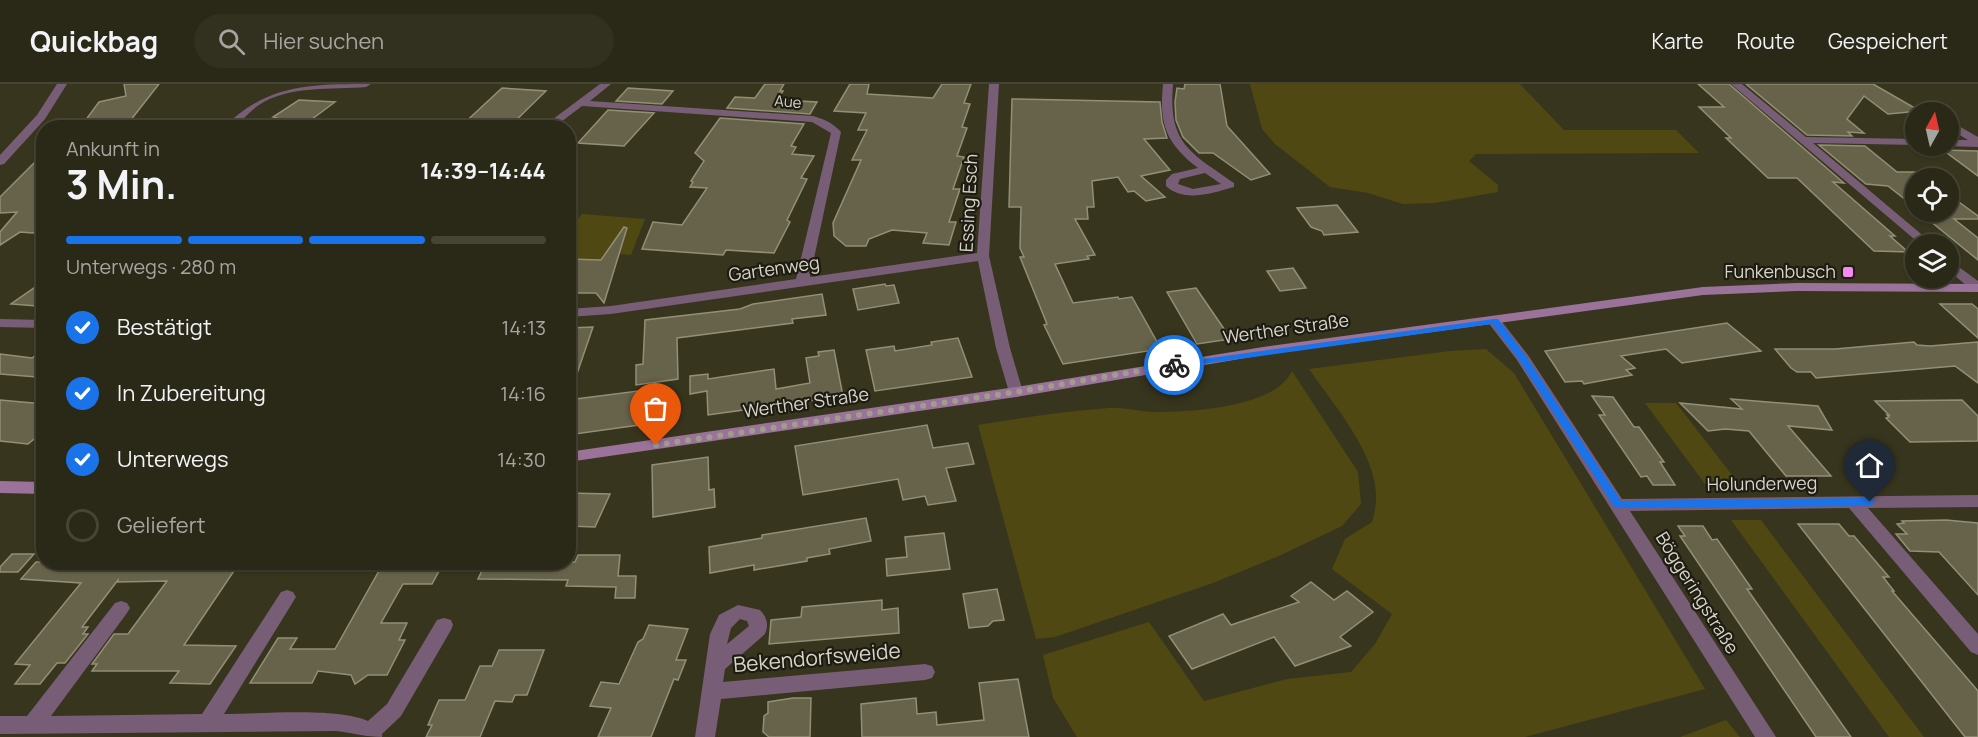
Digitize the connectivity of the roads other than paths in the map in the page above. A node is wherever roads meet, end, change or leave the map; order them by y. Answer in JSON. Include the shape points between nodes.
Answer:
{"nodes":[{"id":1,"x":62,"y":84,"type":"edge"},
{"id":2,"x":366,"y":84,"type":"edge"},
{"id":3,"x":606,"y":84,"type":"edge"},
{"id":4,"x":994,"y":84,"type":"edge"},
{"id":5,"x":1168,"y":84,"type":"edge"},
{"id":6,"x":1736,"y":84,"type":"edge"},
{"id":7,"x":580,"y":104,"type":"junction"},
{"id":8,"x":38,"y":120,"type":"edge"},
{"id":9,"x":237,"y":120,"type":"edge"},
{"id":10,"x":557,"y":120,"type":"edge"},
{"id":11,"x":36,"y":122,"type":"edge"},
{"id":12,"x":1959,"y":130,"type":"edge"},
{"id":13,"x":1803,"y":140,"type":"junction"},
{"id":14,"x":1905,"y":142,"type":"edge"},
{"id":15,"x":1959,"y":143,"type":"edge"},
{"id":16,"x":1978,"y":143,"type":"edge"},
{"id":17,"x":0,"y":162,"type":"edge"},
{"id":18,"x":1209,"y":169,"type":"dead end"},
{"id":19,"x":1915,"y":234,"type":"edge"},
{"id":20,"x":983,"y":256,"type":"junction"},
{"id":21,"x":1959,"y":272,"type":"edge"},
{"id":22,"x":802,"y":283,"type":"junction"},
{"id":23,"x":1978,"y":288,"type":"edge"},
{"id":24,"x":576,"y":312,"type":"edge"},
{"id":25,"x":1494,"y":321,"type":"junction"},
{"id":26,"x":0,"y":323,"type":"edge"},
{"id":27,"x":36,"y":324,"type":"edge"},
{"id":28,"x":1016,"y":392,"type":"junction"},
{"id":29,"x":576,"y":456,"type":"edge"},
{"id":30,"x":0,"y":487,"type":"edge"},
{"id":31,"x":36,"y":488,"type":"edge"},
{"id":32,"x":1978,"y":501,"type":"edge"},
{"id":33,"x":1854,"y":502,"type":"junction"},
{"id":34,"x":1618,"y":505,"type":"junction"},
{"id":35,"x":287,"y":597,"type":"dead end"},
{"id":36,"x":121,"y":608,"type":"dead end"},
{"id":37,"x":444,"y":625,"type":"dead end"},
{"id":38,"x":1978,"y":647,"type":"edge"},
{"id":39,"x":716,"y":665,"type":"dead end"},
{"id":40,"x":925,"y":672,"type":"dead end"},
{"id":41,"x":713,"y":691,"type":"junction"},
{"id":42,"x":208,"y":723,"type":"junction"},
{"id":43,"x":0,"y":725,"type":"edge"},
{"id":44,"x":32,"y":725,"type":"junction"},
{"id":45,"x":108,"y":730,"type":"edge"},
{"id":46,"x":371,"y":734,"type":"edge"},
{"id":47,"x":705,"y":737,"type":"edge"},
{"id":48,"x":1766,"y":737,"type":"edge"}],
"edges":[{"from":1,"to":8,"type":"street"},
{"from":2,"to":9,"type":"street","via":[[287,91],[259,100]]},
{"from":3,"to":7,"type":"street"},
{"from":4,"to":20,"type":"street","name":"Essing Esch"},
{"from":5,"to":18,"type":"street","via":[[1168,123],[1176,140]]},
{"from":6,"to":13,"type":"street"},
{"from":7,"to":10,"type":"street"},
{"from":7,"to":22,"type":"street","name":"Aue","via":[[813,119],[836,132]]},
{"from":11,"to":17,"type":"street"},
{"from":12,"to":16,"type":"street"},
{"from":13,"to":14,"type":"street"},
{"from":13,"to":19,"type":"street"},
{"from":15,"to":16,"type":"street"},
{"from":20,"to":22,"type":"street","name":"Gartenweg"},
{"from":20,"to":28,"type":"street","name":"Essing Esch"},
{"from":21,"to":23,"type":"street"},
{"from":22,"to":24,"type":"street","name":"Gartenweg"},
{"from":23,"to":25,"type":"main road","name":"Werther Straße","via":[[1720,290]]},
{"from":25,"to":28,"type":"main road","name":"Werther Straße","via":[[1263,351]]},
{"from":25,"to":34,"type":"street","name":"Böggeringstraße","via":[[1523,358]]},
{"from":26,"to":27,"type":"street"},
{"from":28,"to":29,"type":"main road","name":"Werther Straße"},
{"from":30,"to":31,"type":"main road"},
{"from":32,"to":33,"type":"street","name":"Holunderweg"},
{"from":33,"to":34,"type":"street","name":"Holunderweg"},
{"from":33,"to":38,"type":"street"},
{"from":34,"to":48,"type":"street","name":"Böggeringstraße"},
{"from":35,"to":42,"type":"street"},
{"from":36,"to":44,"type":"street"},
{"from":37,"to":46,"type":"street","via":[[394,710]]},
{"from":39,"to":41,"type":"street","name":"Bekendorfsweide"},
{"from":40,"to":41,"type":"street","name":"Bekendorfsweide"},
{"from":41,"to":47,"type":"street","name":"Bekendorfsweide"},
{"from":42,"to":45,"type":"street"},
{"from":42,"to":46,"type":"street","via":[[336,722],[355,724]]},
{"from":43,"to":44,"type":"street"},
{"from":44,"to":45,"type":"street"}]}
